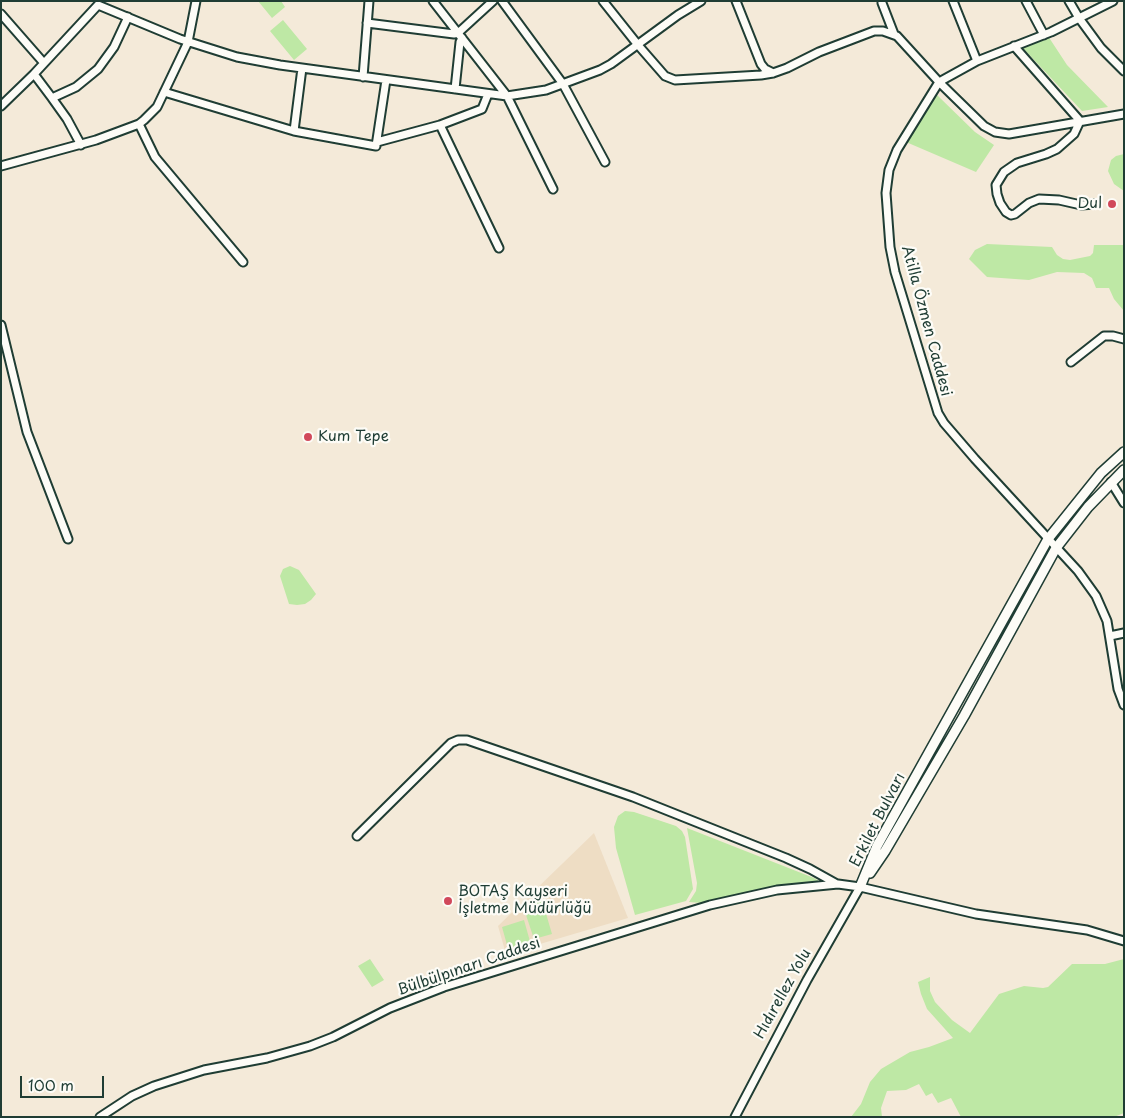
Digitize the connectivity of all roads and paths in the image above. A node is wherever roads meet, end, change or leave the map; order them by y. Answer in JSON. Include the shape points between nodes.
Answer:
{"nodes":[{"id":1,"x":196,"y":1,"type":"edge"},
{"id":2,"x":369,"y":1,"type":"edge"},
{"id":3,"x":433,"y":1,"type":"edge"},
{"id":4,"x":494,"y":1,"type":"edge"},
{"id":5,"x":502,"y":1,"type":"edge"},
{"id":6,"x":603,"y":1,"type":"edge"},
{"id":7,"x":701,"y":1,"type":"edge"},
{"id":8,"x":736,"y":1,"type":"edge"},
{"id":9,"x":953,"y":1,"type":"edge"},
{"id":10,"x":1026,"y":1,"type":"edge"},
{"id":11,"x":1069,"y":1,"type":"edge"},
{"id":12,"x":1113,"y":1,"type":"edge"},
{"id":13,"x":882,"y":2,"type":"dead end"},
{"id":14,"x":98,"y":3,"type":"edge"},
{"id":15,"x":1,"y":14,"type":"edge"},
{"id":16,"x":128,"y":17,"type":"junction"},
{"id":17,"x":1079,"y":18,"type":"junction"},
{"id":18,"x":367,"y":23,"type":"junction"},
{"id":19,"x":894,"y":34,"type":"junction"},
{"id":20,"x":1044,"y":35,"type":"junction"},
{"id":21,"x":460,"y":36,"type":"junction"},
{"id":22,"x":188,"y":42,"type":"junction"},
{"id":23,"x":638,"y":45,"type":"junction"},
{"id":24,"x":1014,"y":46,"type":"junction"},
{"id":25,"x":977,"y":61,"type":"junction"},
{"id":26,"x":43,"y":62,"type":"junction"},
{"id":27,"x":302,"y":68,"type":"junction"},
{"id":28,"x":1124,"y":71,"type":"edge"},
{"id":29,"x":773,"y":73,"type":"junction"},
{"id":30,"x":34,"y":74,"type":"junction"},
{"id":31,"x":363,"y":77,"type":"junction"},
{"id":32,"x":386,"y":80,"type":"junction"},
{"id":33,"x":939,"y":82,"type":"junction"},
{"id":34,"x":563,"y":84,"type":"junction"},
{"id":35,"x":456,"y":90,"type":"junction"},
{"id":36,"x":164,"y":92,"type":"junction"},
{"id":37,"x":488,"y":94,"type":"junction"},
{"id":38,"x":507,"y":96,"type":"junction"},
{"id":39,"x":52,"y":98,"type":"junction"},
{"id":40,"x":1,"y":106,"type":"edge"},
{"id":41,"x":1124,"y":114,"type":"edge"},
{"id":42,"x":1080,"y":121,"type":"junction"},
{"id":43,"x":139,"y":124,"type":"junction"},
{"id":44,"x":440,"y":125,"type":"junction"},
{"id":45,"x":294,"y":131,"type":"junction"},
{"id":46,"x":377,"y":142,"type":"junction"},
{"id":47,"x":81,"y":145,"type":"junction"},
{"id":48,"x":605,"y":162,"type":"dead end"},
{"id":49,"x":1,"y":166,"type":"edge"},
{"id":50,"x":553,"y":189,"type":"dead end"},
{"id":51,"x":1095,"y":204,"type":"dead end"},
{"id":52,"x":499,"y":248,"type":"dead end"},
{"id":53,"x":243,"y":262,"type":"dead end"},
{"id":54,"x":1,"y":325,"type":"edge"},
{"id":55,"x":1124,"y":339,"type":"edge"},
{"id":56,"x":1070,"y":362,"type":"dead end"},
{"id":57,"x":1124,"y":452,"type":"edge"},
{"id":58,"x":1124,"y":470,"type":"edge"},
{"id":59,"x":1111,"y":482,"type":"junction"},
{"id":60,"x":1124,"y":503,"type":"edge"},
{"id":61,"x":68,"y":539,"type":"dead end"},
{"id":62,"x":1048,"y":539,"type":"junction"},
{"id":63,"x":1056,"y":548,"type":"junction"},
{"id":64,"x":1124,"y":633,"type":"edge"},
{"id":65,"x":1110,"y":636,"type":"junction"},
{"id":66,"x":1124,"y":705,"type":"edge"},
{"id":67,"x":357,"y":836,"type":"dead end"},
{"id":68,"x":838,"y":884,"type":"junction"},
{"id":69,"x":860,"y":887,"type":"junction"},
{"id":70,"x":1124,"y":941,"type":"edge"},
{"id":71,"x":100,"y":1117,"type":"edge"},
{"id":72,"x":734,"y":1117,"type":"edge"}],
"edges":[{"from":1,"to":22,"type":"street"},
{"from":2,"to":18,"type":"street"},
{"from":3,"to":21,"type":"street"},
{"from":4,"to":21,"type":"street"},
{"from":5,"to":34,"type":"street"},
{"from":6,"to":23,"type":"street"},
{"from":7,"to":23,"type":"street"},
{"from":8,"to":29,"type":"street","via":[[761,64]]},
{"from":9,"to":25,"type":"street"},
{"from":10,"to":20,"type":"street"},
{"from":11,"to":17,"type":"street"},
{"from":12,"to":17,"type":"street","name":"Atilla Özmen Caddesi"},
{"from":13,"to":19,"type":"street"},
{"from":14,"to":16,"type":"street"},
{"from":14,"to":26,"type":"street"},
{"from":15,"to":26,"type":"street"},
{"from":16,"to":22,"type":"street"},
{"from":16,"to":39,"type":"street","via":[[98,69],[76,86]]},
{"from":17,"to":20,"type":"street","name":"Atilla Özmen Caddesi"},
{"from":17,"to":28,"type":"street","via":[[1101,48]]},
{"from":18,"to":21,"type":"street"},
{"from":18,"to":31,"type":"street"},
{"from":19,"to":29,"type":"street","via":[[874,31]]},
{"from":19,"to":33,"type":"street"},
{"from":20,"to":24,"type":"street","name":"Atilla Özmen Caddesi"},
{"from":21,"to":35,"type":"street"},
{"from":21,"to":38,"type":"street"},
{"from":22,"to":27,"type":"street","via":[[244,58]]},
{"from":22,"to":36,"type":"street"},
{"from":23,"to":29,"type":"street","via":[[665,76],[675,80]]},
{"from":23,"to":34,"type":"street","via":[[611,64]]},
{"from":24,"to":25,"type":"street","name":"Atilla Özmen Caddesi"},
{"from":24,"to":42,"type":"street"},
{"from":25,"to":33,"type":"street","name":"Atilla Özmen Caddesi"},
{"from":26,"to":30,"type":"street"},
{"from":27,"to":31,"type":"street"},
{"from":27,"to":45,"type":"street"},
{"from":30,"to":39,"type":"street"},
{"from":30,"to":40,"type":"street"},
{"from":31,"to":32,"type":"street"},
{"from":32,"to":35,"type":"street"},
{"from":32,"to":46,"type":"street"},
{"from":33,"to":42,"type":"street","via":[[984,126],[995,132],[1009,134]]},
{"from":33,"to":62,"type":"street","name":"Atilla Özmen Caddesi","via":[[900,143],[888,176],[887,212],[895,272],[938,413]]},
{"from":34,"to":38,"type":"street"},
{"from":34,"to":48,"type":"street"},
{"from":35,"to":37,"type":"street"},
{"from":36,"to":43,"type":"street","via":[[153,111]]},
{"from":36,"to":45,"type":"street"},
{"from":37,"to":38,"type":"street"},
{"from":37,"to":44,"type":"street","via":[[482,108]]},
{"from":38,"to":50,"type":"street"},
{"from":39,"to":47,"type":"street"},
{"from":41,"to":42,"type":"street"},
{"from":42,"to":51,"type":"street","via":[[1074,134],[1057,149],[1017,163],[1007,170],[997,182],[997,194],[1003,208],[1011,215],[1042,199]]},
{"from":43,"to":47,"type":"street"},
{"from":43,"to":53,"type":"street","via":[[155,156]]},
{"from":44,"to":46,"type":"street"},
{"from":44,"to":52,"type":"street"},
{"from":45,"to":46,"type":"street","via":[[376,146]]},
{"from":47,"to":49,"type":"street"},
{"from":54,"to":61,"type":"street","via":[[26,427]]},
{"from":55,"to":56,"type":"street","via":[[1104,336]]},
{"from":57,"to":62,"type":"main road","name":"Erkilet Bulvarı","via":[[1101,473]]},
{"from":58,"to":59,"type":"main road","name":"Erkilet Bulvarı"},
{"from":59,"to":60,"type":"street"},
{"from":59,"to":63,"type":"main road","name":"Erkilet Bulvarı"},
{"from":62,"to":63,"type":"street","name":"Atilla Özmen Caddesi"},
{"from":62,"to":69,"type":"main road","name":"Erkilet Bulvarı","via":[[877,846]]},
{"from":63,"to":65,"type":"street","name":"Atilla Özmen Caddesi","via":[[1096,596],[1106,615]]},
{"from":63,"to":69,"type":"main road","name":"Erkilet Bulvarı","via":[[960,724],[886,851]]},
{"from":64,"to":65,"type":"street"},
{"from":65,"to":66,"type":"street","name":"Atilla Özmen Caddesi","via":[[1118,689]]},
{"from":67,"to":68,"type":"street","via":[[450,743],[463,740],[633,797],[810,868]]},
{"from":68,"to":69,"type":"street","name":"Bülbülpınarı Caddesi"},
{"from":68,"to":71,"type":"street","name":"Bülbülpınarı Caddesi","via":[[777,890],[722,902],[444,987],[390,1008],[310,1046],[167,1081],[132,1096]]},
{"from":69,"to":70,"type":"street","name":"Bülbülpınarı Caddesi","via":[[976,914],[1087,930]]},
{"from":69,"to":72,"type":"street","name":"Hıdırellez Yolu"}]}
